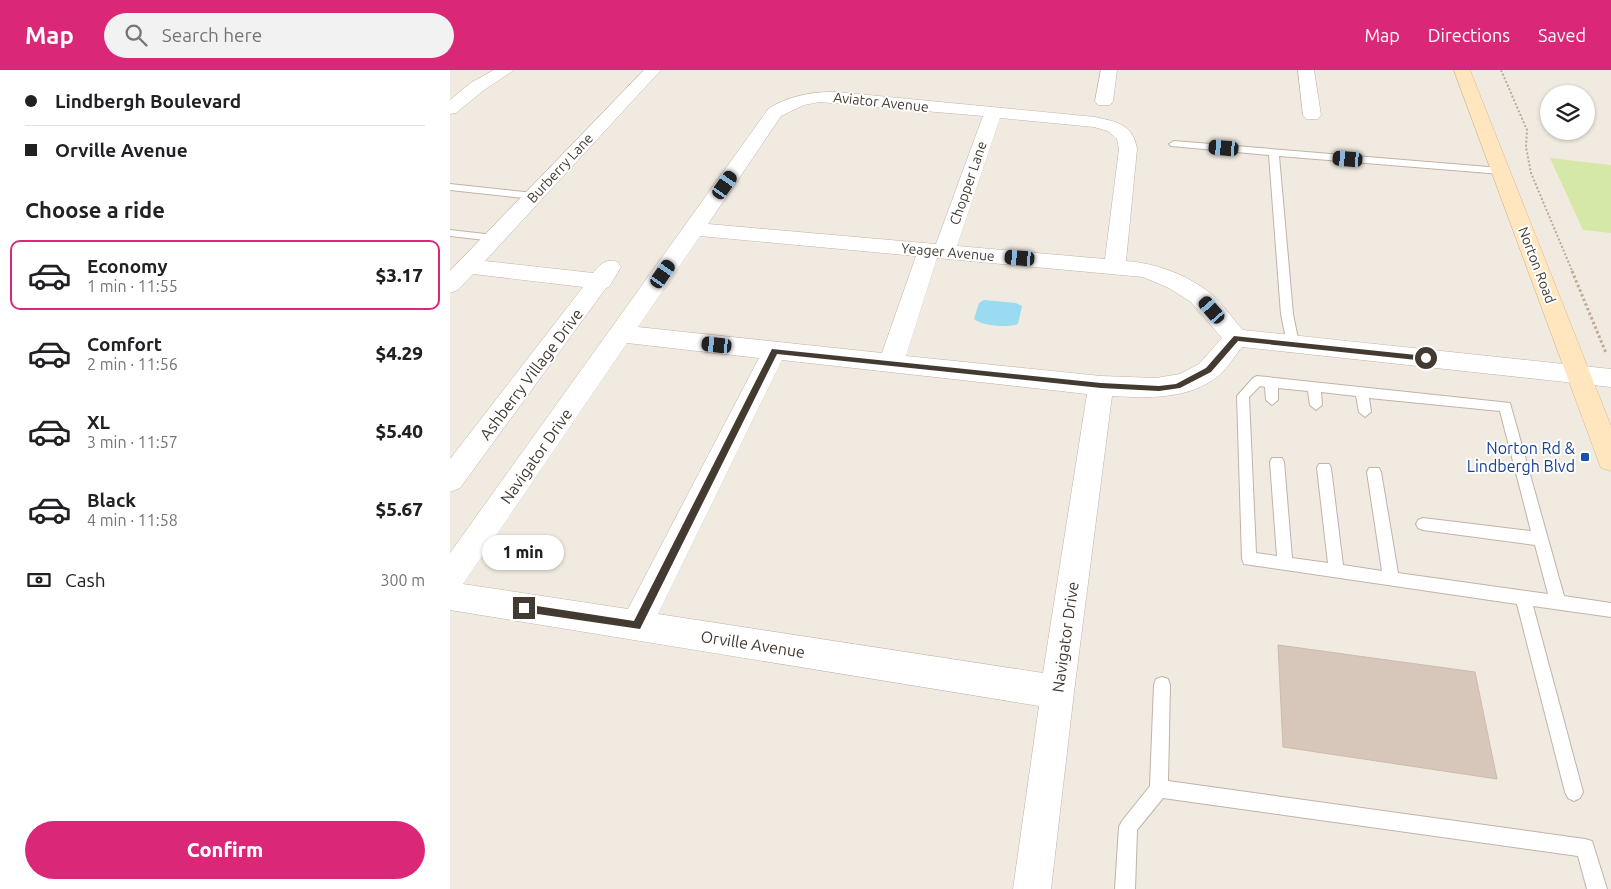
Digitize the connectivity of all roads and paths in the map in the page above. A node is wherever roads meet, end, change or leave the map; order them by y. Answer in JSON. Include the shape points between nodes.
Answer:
{"nodes":[{"id":1,"x":506,"y":70,"type":"edge"},
{"id":2,"x":653,"y":70,"type":"edge"},
{"id":3,"x":1109,"y":70,"type":"edge"},
{"id":4,"x":1306,"y":70,"type":"edge"},
{"id":5,"x":1462,"y":70,"type":"edge"},
{"id":6,"x":1501,"y":70,"type":"edge"},
{"id":7,"x":1104,"y":101,"type":"dead end"},
{"id":8,"x":450,"y":109,"type":"edge"},
{"id":9,"x":993,"y":113,"type":"junction"},
{"id":10,"x":1312,"y":115,"type":"dead end"},
{"id":11,"x":1174,"y":144,"type":"dead end"},
{"id":12,"x":1274,"y":152,"type":"junction"},
{"id":13,"x":1501,"y":171,"type":"junction"},
{"id":14,"x":450,"y":187,"type":"edge"},
{"id":15,"x":533,"y":196,"type":"junction"},
{"id":16,"x":695,"y":229,"type":"junction"},
{"id":17,"x":450,"y":233,"type":"edge"},
{"id":18,"x":494,"y":238,"type":"junction"},
{"id":19,"x":936,"y":252,"type":"junction"},
{"id":20,"x":468,"y":266,"type":"junction"},
{"id":21,"x":1115,"y":266,"type":"junction"},
{"id":22,"x":450,"y":285,"type":"edge"},
{"id":23,"x":621,"y":334,"type":"junction"},
{"id":24,"x":1236,"y":338,"type":"junction"},
{"id":25,"x":1293,"y":344,"type":"junction"},
{"id":26,"x":775,"y":351,"type":"junction"},
{"id":27,"x":891,"y":363,"type":"junction"},
{"id":28,"x":1609,"y":367,"type":"edge"},
{"id":29,"x":1578,"y":375,"type":"junction"},
{"id":30,"x":1271,"y":382,"type":"junction"},
{"id":31,"x":1101,"y":386,"type":"junction"},
{"id":32,"x":1314,"y":387,"type":"junction"},
{"id":33,"x":1362,"y":392,"type":"junction"},
{"id":34,"x":1243,"y":396,"type":"joint"},
{"id":35,"x":1272,"y":400,"type":"dead end"},
{"id":36,"x":1316,"y":404,"type":"dead end"},
{"id":37,"x":1505,"y":407,"type":"joint"},
{"id":38,"x":1365,"y":412,"type":"dead end"},
{"id":39,"x":1611,"y":460,"type":"edge"},
{"id":40,"x":1277,"y":462,"type":"dead end"},
{"id":41,"x":1324,"y":468,"type":"dead end"},
{"id":42,"x":1374,"y":472,"type":"dead end"},
{"id":43,"x":450,"y":480,"type":"edge"},
{"id":44,"x":1423,"y":524,"type":"dead end"},
{"id":45,"x":1541,"y":540,"type":"junction"},
{"id":46,"x":1285,"y":564,"type":"junction"},
{"id":47,"x":1336,"y":572,"type":"junction"},
{"id":48,"x":450,"y":578,"type":"edge"},
{"id":49,"x":1391,"y":579,"type":"junction"},
{"id":50,"x":450,"y":596,"type":"edge"},
{"id":51,"x":1523,"y":598,"type":"junction"},
{"id":52,"x":1558,"y":603,"type":"junction"},
{"id":53,"x":1611,"y":610,"type":"edge"},
{"id":54,"x":636,"y":625,"type":"junction"},
{"id":55,"x":1162,"y":685,"type":"dead end"},
{"id":56,"x":1057,"y":692,"type":"junction"},
{"id":57,"x":1159,"y":790,"type":"junction"},
{"id":58,"x":1574,"y":792,"type":"dead end"},
{"id":59,"x":1032,"y":889,"type":"edge"},
{"id":60,"x":1125,"y":889,"type":"edge"},
{"id":61,"x":1597,"y":889,"type":"edge"}],
"edges":[{"from":1,"to":8,"type":"street","via":[[478,86]]},
{"from":2,"to":15,"type":"street","name":"Burberry Lane"},
{"from":3,"to":7,"type":"street"},
{"from":4,"to":10,"type":"street"},
{"from":5,"to":13,"type":"main road","name":"Norton Road"},
{"from":6,"to":28,"type":"path","via":[[1527,130],[1526,147],[1531,173]]},
{"from":9,"to":16,"type":"street","name":"Aviator Avenue","via":[[838,96],[815,96],[792,102],[775,112]]},
{"from":9,"to":19,"type":"street","name":"Chopper Lane"},
{"from":9,"to":21,"type":"street","name":"Aviator Avenue","via":[[1095,122],[1114,127],[1126,137],[1128,149]]},
{"from":11,"to":12,"type":"lane"},
{"from":12,"to":13,"type":"lane"},
{"from":12,"to":25,"type":"lane","via":[[1287,314]]},
{"from":13,"to":29,"type":"main road","name":"Norton Road"},
{"from":14,"to":15,"type":"lane"},
{"from":15,"to":18,"type":"street","name":"Burberry Lane"},
{"from":16,"to":19,"type":"street","name":"Yeager Avenue"},
{"from":16,"to":23,"type":"street","name":"Aviator Avenue"},
{"from":17,"to":18,"type":"lane"},
{"from":18,"to":20,"type":"street","name":"Burberry Lane"},
{"from":19,"to":21,"type":"street","name":"Yeager Avenue"},
{"from":19,"to":27,"type":"street","name":"Chopper Lane"},
{"from":20,"to":22,"type":"street","name":"Burberry Lane"},
{"from":20,"to":43,"type":"street","name":"Ashberry Village Drive","via":[[606,274]]},
{"from":21,"to":24,"type":"street","name":"Yeager Avenue","via":[[1146,270],[1177,282],[1199,296]]},
{"from":23,"to":26,"type":"street"},
{"from":23,"to":48,"type":"street","name":"Navigator Drive"},
{"from":24,"to":25,"type":"street"},
{"from":24,"to":31,"type":"street","via":[[1208,370],[1177,386]]},
{"from":25,"to":29,"type":"street"},
{"from":26,"to":27,"type":"street"},
{"from":26,"to":54,"type":"street"},
{"from":27,"to":31,"type":"street"},
{"from":28,"to":29,"type":"street"},
{"from":29,"to":39,"type":"main road","name":"Norton Road"},
{"from":30,"to":32,"type":"lane"},
{"from":30,"to":34,"type":"lane","via":[[1257,381]]},
{"from":30,"to":35,"type":"lane"},
{"from":31,"to":56,"type":"street","name":"Navigator Drive"},
{"from":32,"to":33,"type":"lane"},
{"from":32,"to":36,"type":"lane"},
{"from":33,"to":37,"type":"lane"},
{"from":33,"to":38,"type":"lane"},
{"from":34,"to":46,"type":"lane","via":[[1249,559]]},
{"from":37,"to":45,"type":"lane"},
{"from":40,"to":46,"type":"lane"},
{"from":41,"to":47,"type":"lane"},
{"from":42,"to":49,"type":"lane"},
{"from":44,"to":45,"type":"lane"},
{"from":45,"to":52,"type":"lane"},
{"from":46,"to":47,"type":"lane"},
{"from":47,"to":49,"type":"lane"},
{"from":49,"to":51,"type":"lane"},
{"from":50,"to":54,"type":"street","name":"Orville Avenue"},
{"from":51,"to":52,"type":"lane"},
{"from":51,"to":58,"type":"lane"},
{"from":52,"to":53,"type":"lane"},
{"from":54,"to":56,"type":"street","name":"Orville Avenue"},
{"from":55,"to":57,"type":"lane"},
{"from":56,"to":59,"type":"street","name":"Navigator Drive"},
{"from":57,"to":60,"type":"lane","via":[[1128,827]]},
{"from":57,"to":61,"type":"lane","via":[[1585,848]]}]}
